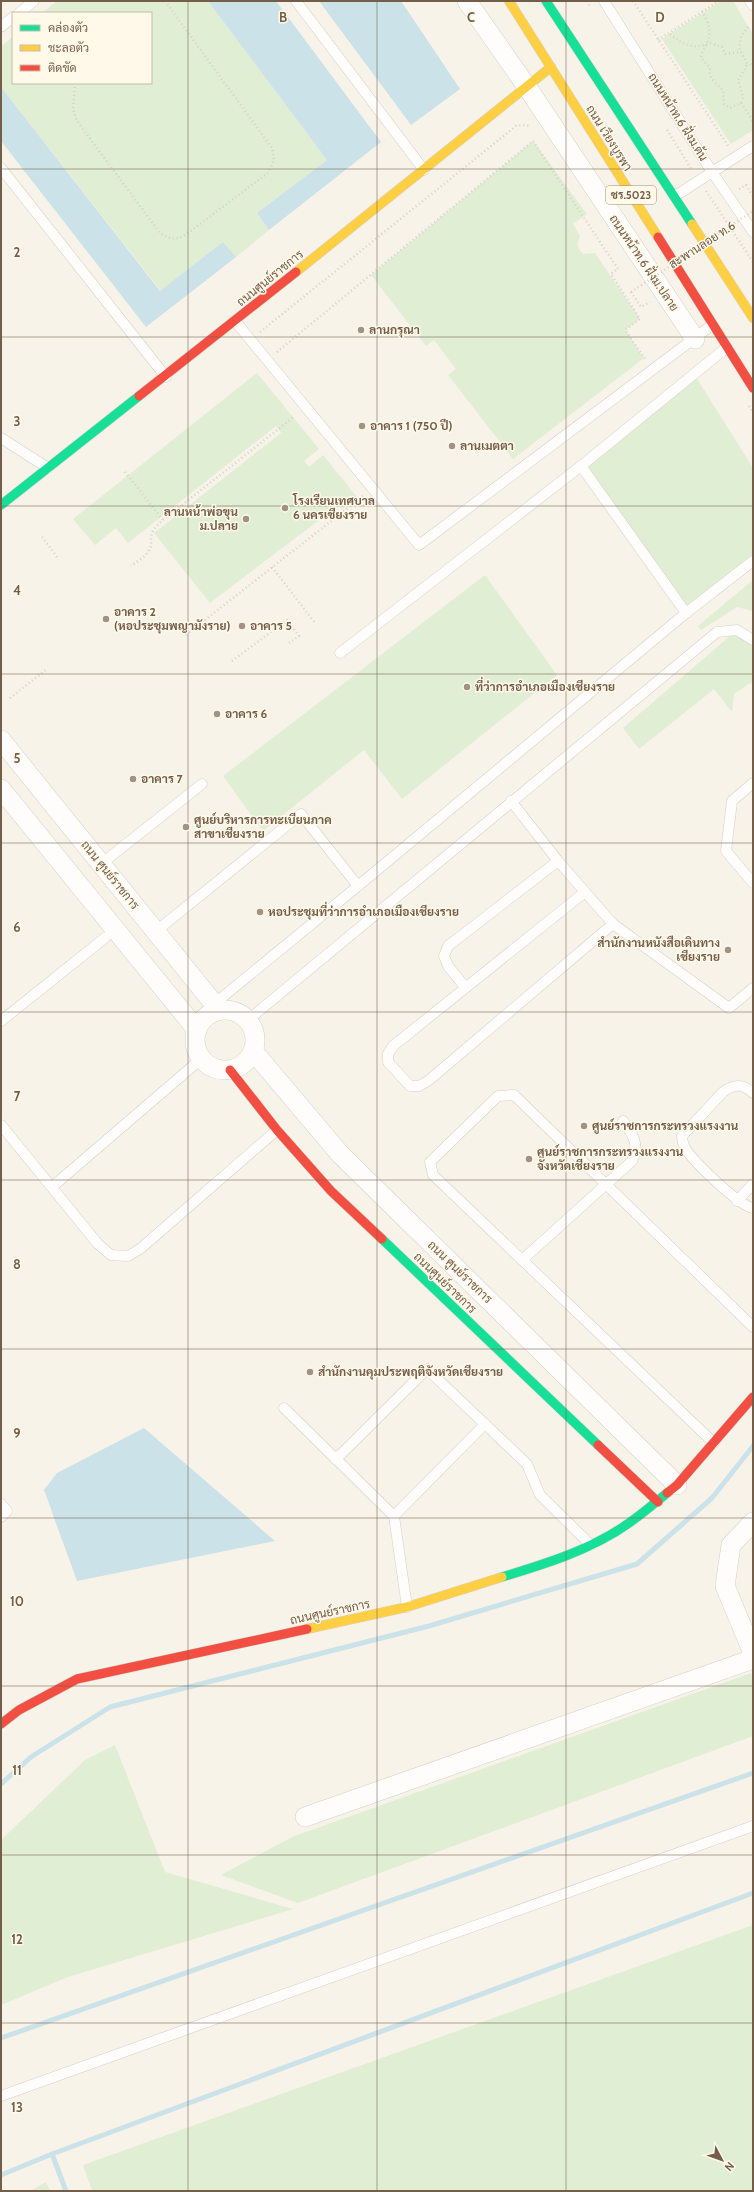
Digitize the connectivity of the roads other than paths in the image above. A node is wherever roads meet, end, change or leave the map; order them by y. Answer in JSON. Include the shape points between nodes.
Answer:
{"nodes":[{"id":1,"x":34,"y":1,"type":"edge"},
{"id":2,"x":296,"y":1,"type":"edge"},
{"id":3,"x":467,"y":1,"type":"edge"},
{"id":4,"x":509,"y":1,"type":"edge"},
{"id":5,"x":546,"y":1,"type":"edge"},
{"id":6,"x":604,"y":1,"type":"edge"},
{"id":7,"x":750,"y":1,"type":"edge"},
{"id":8,"x":753,"y":6,"type":"edge"},
{"id":9,"x":20,"y":12,"type":"edge"},
{"id":10,"x":12,"y":18,"type":"edge"},
{"id":11,"x":1,"y":26,"type":"edge"},
{"id":12,"x":551,"y":67,"type":"junction"},
{"id":13,"x":527,"y":87,"type":"junction"},
{"id":14,"x":753,"y":146,"type":"edge"},
{"id":15,"x":1,"y":168,"type":"edge"},
{"id":16,"x":424,"y":170,"type":"junction"},
{"id":17,"x":712,"y":172,"type":"junction"},
{"id":18,"x":675,"y":196,"type":"junction"},
{"id":19,"x":753,"y":232,"type":"edge"},
{"id":20,"x":753,"y":318,"type":"edge"},
{"id":21,"x":235,"y":321,"type":"junction"},
{"id":22,"x":712,"y":325,"type":"junction"},
{"id":23,"x":695,"y":339,"type":"junction"},
{"id":24,"x":726,"y":348,"type":"junction"},
{"id":25,"x":166,"y":376,"type":"junction"},
{"id":26,"x":753,"y":388,"type":"edge"},
{"id":27,"x":1,"y":438,"type":"edge"},
{"id":28,"x":581,"y":466,"type":"junction"},
{"id":29,"x":48,"y":468,"type":"junction"},
{"id":30,"x":1,"y":505,"type":"edge"},
{"id":31,"x":753,"y":561,"type":"edge"},
{"id":32,"x":686,"y":613,"type":"junction"},
{"id":33,"x":753,"y":640,"type":"edge"},
{"id":34,"x":340,"y":653,"type":"dead end"},
{"id":35,"x":1,"y":740,"type":"edge"},
{"id":36,"x":202,"y":784,"type":"dead end"},
{"id":37,"x":753,"y":784,"type":"edge"},
{"id":38,"x":1,"y":789,"type":"edge"},
{"id":39,"x":511,"y":801,"type":"junction"},
{"id":40,"x":558,"y":861,"type":"junction"},
{"id":41,"x":101,"y":864,"type":"junction"},
{"id":42,"x":753,"y":883,"type":"edge"},
{"id":43,"x":358,"y":886,"type":"junction"},
{"id":44,"x":585,"y":892,"type":"junction"},
{"id":45,"x":613,"y":924,"type":"junction"},
{"id":46,"x":155,"y":932,"type":"junction"},
{"id":47,"x":106,"y":936,"type":"dead end"},
{"id":48,"x":466,"y":987,"type":"junction"},
{"id":49,"x":753,"y":988,"type":"edge"},
{"id":50,"x":216,"y":1007,"type":"junction"},
{"id":51,"x":248,"y":1020,"type":"junction"},
{"id":52,"x":1,"y":1021,"type":"edge"},
{"id":53,"x":196,"y":1030,"type":"junction"},
{"id":54,"x":253,"y":1051,"type":"junction"},
{"id":55,"x":201,"y":1060,"type":"junction"},
{"id":56,"x":230,"y":1070,"type":"junction"},
{"id":57,"x":753,"y":1093,"type":"edge"},
{"id":58,"x":623,"y":1121,"type":"dead end"},
{"id":59,"x":1,"y":1125,"type":"edge"},
{"id":60,"x":278,"y":1130,"type":"junction"},
{"id":61,"x":753,"y":1184,"type":"edge"},
{"id":62,"x":606,"y":1185,"type":"junction"},
{"id":63,"x":52,"y":1186,"type":"junction"},
{"id":64,"x":737,"y":1201,"type":"junction"},
{"id":65,"x":753,"y":1208,"type":"edge"},
{"id":66,"x":522,"y":1260,"type":"junction"},
{"id":67,"x":753,"y":1327,"type":"edge"},
{"id":68,"x":753,"y":1397,"type":"edge"},
{"id":69,"x":284,"y":1408,"type":"dead end"},
{"id":70,"x":485,"y":1424,"type":"junction"},
{"id":71,"x":714,"y":1443,"type":"junction"},
{"id":72,"x":336,"y":1459,"type":"junction"},
{"id":73,"x":677,"y":1485,"type":"junction"},
{"id":74,"x":658,"y":1502,"type":"junction"},
{"id":75,"x":1,"y":1504,"type":"edge"},
{"id":76,"x":394,"y":1516,"type":"junction"},
{"id":77,"x":1,"y":1517,"type":"edge"},
{"id":78,"x":753,"y":1522,"type":"edge"},
{"id":79,"x":591,"y":1545,"type":"junction"},
{"id":80,"x":407,"y":1607,"type":"junction"},
{"id":81,"x":753,"y":1653,"type":"edge"},
{"id":82,"x":753,"y":1659,"type":"edge"},
{"id":83,"x":1,"y":1724,"type":"edge"},
{"id":84,"x":305,"y":1817,"type":"dead end"},
{"id":85,"x":753,"y":1826,"type":"edge"},
{"id":86,"x":1,"y":2096,"type":"edge"}],
"edges":[{"from":1,"to":9,"type":"lane"},
{"from":2,"to":16,"type":"lane"},
{"from":3,"to":13,"type":"street","name":"ถนนหน้าท.6 ฝั่งม.ปลาย"},
{"from":4,"to":12,"type":"street","name":"ถนน เวียงบูรพา","number":"ชร.5023"},
{"from":5,"to":18,"type":"street","name":"ถนน เวียงบูรพา","number":"ชร.5023"},
{"from":6,"to":17,"type":"lane","name":"ถนนหน้าท.6 ฝั่งม.ต้น"},
{"from":7,"to":8,"type":"lane"},
{"from":10,"to":11,"type":"lane"},
{"from":12,"to":13,"type":"street","name":"ถนนศูนย์ราชการ"},
{"from":12,"to":22,"type":"street","name":"ถนน เวียงบูรพา","number":"ชร.5023"},
{"from":13,"to":16,"type":"street","name":"ถนนศูนย์ราชการ"},
{"from":13,"to":23,"type":"street","name":"ถนนหน้าท.6 ฝั่งม.ปลาย"},
{"from":14,"to":17,"type":"lane"},
{"from":15,"to":25,"type":"lane"},
{"from":16,"to":21,"type":"street","name":"ถนนศูนย์ราชการ"},
{"from":17,"to":18,"type":"lane"},
{"from":17,"to":19,"type":"lane","name":"ถนนหน้าท.6 ฝั่งม.ต้น"},
{"from":18,"to":20,"type":"street","name":"ถนน เวียงบูรพา","number":"ชร.5023"},
{"from":21,"to":23,"type":"lane","via":[[419,545]]},
{"from":21,"to":25,"type":"street","name":"ถนนศูนย์ราชการ"},
{"from":22,"to":23,"type":"lane"},
{"from":22,"to":24,"type":"street","name":"ถนน เวียงบูรพา","number":"ชร.5023"},
{"from":24,"to":26,"type":"street","name":"ถนน เวียงบูรพา","number":"ชร.5023"},
{"from":24,"to":28,"type":"lane"},
{"from":25,"to":29,"type":"street","name":"ถนนศูนย์ราชการ"},
{"from":27,"to":29,"type":"lane"},
{"from":28,"to":32,"type":"lane"},
{"from":28,"to":34,"type":"lane"},
{"from":29,"to":30,"type":"street","name":"ถนนศูนย์ราชการ"},
{"from":31,"to":32,"type":"lane"},
{"from":32,"to":43,"type":"lane"},
{"from":33,"to":39,"type":"lane","via":[[737,630],[717,632]]},
{"from":35,"to":41,"type":"street","name":"ถนน ศูนย์ราชการ"},
{"from":36,"to":41,"type":"lane"},
{"from":37,"to":42,"type":"lane","via":[[732,801],[726,851]]},
{"from":38,"to":53,"type":"street"},
{"from":39,"to":40,"type":"lane"},
{"from":39,"to":51,"type":"lane"},
{"from":40,"to":44,"type":"lane"},
{"from":40,"to":48,"type":"lane","via":[[448,946],[444,956],[448,966]]},
{"from":41,"to":46,"type":"street","name":"ถนน ศูนย์ราชการ"},
{"from":43,"to":46,"type":"lane","via":[[301,814]]},
{"from":43,"to":50,"type":"lane"},
{"from":44,"to":45,"type":"lane"},
{"from":44,"to":48,"type":"lane"},
{"from":45,"to":48,"type":"lane","via":[[428,1082],[410,1086],[388,1062],[388,1054],[393,1046]]},
{"from":45,"to":49,"type":"lane","via":[[729,1008]]},
{"from":46,"to":50,"type":"street","name":"ถนน ศูนย์ราชการ"},
{"from":47,"to":52,"type":"lane"},
{"from":50,"to":51,"type":"street","via":[[235,1012]]},
{"from":50,"to":53,"type":"street"},
{"from":51,"to":54,"type":"street","via":[[255,1035]]},
{"from":53,"to":55,"type":"street","via":[[194,1040]]},
{"from":54,"to":56,"type":"street","via":[[239,1067]]},
{"from":54,"to":73,"type":"street","name":"ถนน ศูนย์ราชการ","via":[[340,1154]]},
{"from":55,"to":56,"type":"street","via":[[219,1070]]},
{"from":55,"to":63,"type":"lane"},
{"from":56,"to":60,"type":"street","name":"ถนนศูนย์ราชการ"},
{"from":57,"to":64,"type":"lane","via":[[741,1085],[731,1086],[682,1136],[686,1149]]},
{"from":58,"to":62,"type":"lane","via":[[634,1136],[636,1153],[632,1161]]},
{"from":59,"to":63,"type":"lane"},
{"from":60,"to":63,"type":"lane","via":[[140,1249],[128,1256],[111,1255],[98,1244]]},
{"from":60,"to":74,"type":"street","name":"ถนนศูนย์ราชการ","via":[[330,1191]]},
{"from":61,"to":64,"type":"lane"},
{"from":62,"to":66,"type":"lane"},
{"from":62,"to":66,"type":"lane","via":[[514,1095],[498,1096],[430,1162],[433,1175]]},
{"from":62,"to":67,"type":"lane"},
{"from":64,"to":65,"type":"lane"},
{"from":66,"to":71,"type":"lane"},
{"from":68,"to":71,"type":"street","name":"ถนนศูนย์ราชการ"},
{"from":69,"to":72,"type":"lane"},
{"from":70,"to":72,"type":"lane","via":[[427,1369]]},
{"from":70,"to":76,"type":"lane"},
{"from":70,"to":79,"type":"lane","via":[[527,1464],[540,1495]]},
{"from":71,"to":73,"type":"street","name":"ถนนศูนย์ราชการ"},
{"from":72,"to":76,"type":"lane"},
{"from":73,"to":74,"type":"street","name":"ถนนศูนย์ราชการ"},
{"from":74,"to":79,"type":"street","name":"ถนนศูนย์ราชการ","via":[[628,1524]]},
{"from":75,"to":77,"type":"lane","via":[[7,1511]]},
{"from":76,"to":80,"type":"lane"},
{"from":78,"to":81,"type":"street","via":[[731,1545],[725,1586]]},
{"from":79,"to":80,"type":"street","name":"ถนนศูนย์ราชการ","via":[[548,1563]]},
{"from":80,"to":83,"type":"street","name":"ถนนศูนย์ราชการ","via":[[77,1680],[19,1710]]},
{"from":82,"to":84,"type":"street"},
{"from":85,"to":86,"type":"lane"}]}
